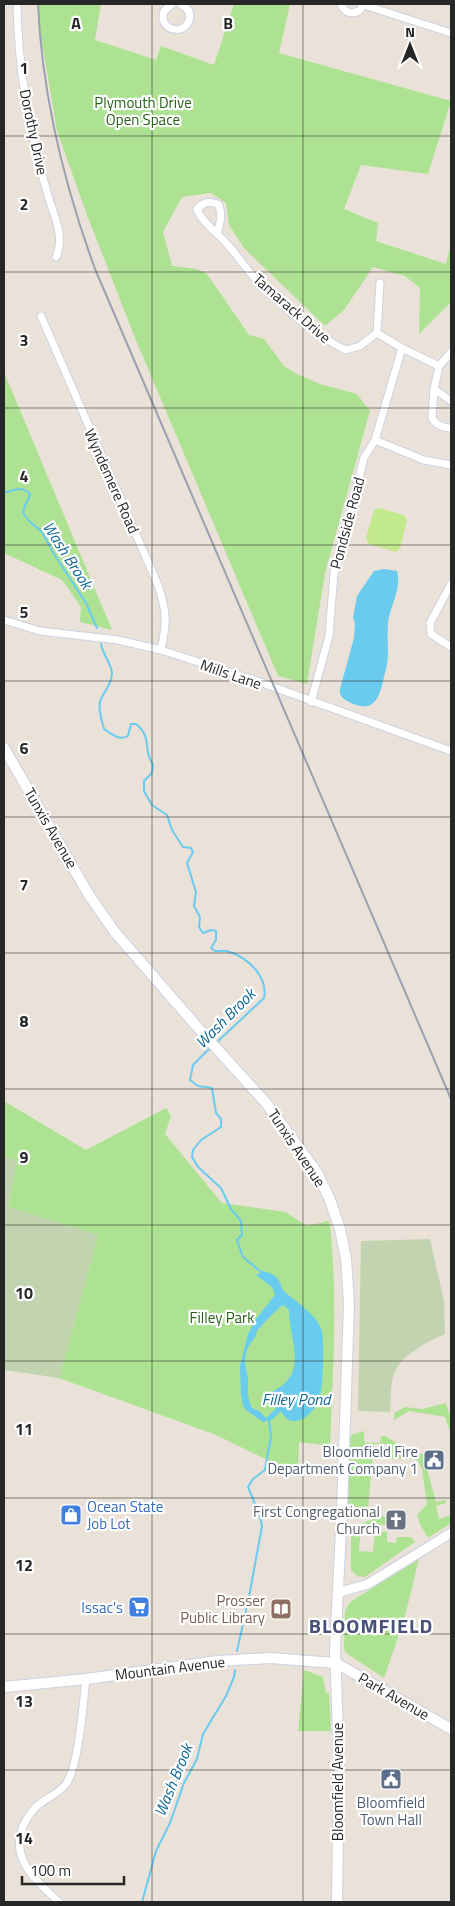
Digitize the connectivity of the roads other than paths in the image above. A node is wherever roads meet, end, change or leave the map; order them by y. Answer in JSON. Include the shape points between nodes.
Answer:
{"nodes":[{"id":1,"x":16,"y":4,"type":"edge"},
{"id":2,"x":172,"y":4,"type":"edge"},
{"id":3,"x":181,"y":4,"type":"edge"},
{"id":4,"x":341,"y":4,"type":"edge"},
{"id":5,"x":364,"y":4,"type":"edge"},
{"id":6,"x":451,"y":33,"type":"edge"},
{"id":7,"x":217,"y":234,"type":"junction"},
{"id":8,"x":56,"y":257,"type":"dead end"},
{"id":9,"x":380,"y":282,"type":"dead end"},
{"id":10,"x":41,"y":316,"type":"dead end"},
{"id":11,"x":377,"y":333,"type":"junction"},
{"id":12,"x":402,"y":348,"type":"junction"},
{"id":13,"x":451,"y":354,"type":"edge"},
{"id":14,"x":439,"y":366,"type":"junction"},
{"id":15,"x":434,"y":389,"type":"junction"},
{"id":16,"x":451,"y":401,"type":"edge"},
{"id":17,"x":451,"y":428,"type":"edge"},
{"id":18,"x":375,"y":440,"type":"junction"},
{"id":19,"x":451,"y":466,"type":"edge"},
{"id":20,"x":451,"y":584,"type":"edge"},
{"id":21,"x":4,"y":620,"type":"edge"},
{"id":22,"x":451,"y":647,"type":"edge"},
{"id":23,"x":161,"y":650,"type":"junction"},
{"id":24,"x":311,"y":702,"type":"junction"},
{"id":25,"x":4,"y":748,"type":"edge"},
{"id":26,"x":451,"y":751,"type":"edge"},
{"id":27,"x":451,"y":1533,"type":"edge"},
{"id":28,"x":337,"y":1593,"type":"junction"},
{"id":29,"x":336,"y":1662,"type":"junction"},
{"id":30,"x":86,"y":1679,"type":"junction"},
{"id":31,"x":4,"y":1687,"type":"edge"},
{"id":32,"x":451,"y":1729,"type":"edge"},
{"id":33,"x":59,"y":1902,"type":"edge"},
{"id":34,"x":337,"y":1902,"type":"edge"}],
"edges":[{"from":1,"to":8,"type":"street","name":"Dorothy Drive","via":[[27,111],[60,235],[60,250]]},
{"from":2,"to":3,"type":"street","via":[[164,11],[163,20],[176,30],[185,27],[190,20],[189,11]]},
{"from":4,"to":5,"type":"street","via":[[351,13],[359,11]]},
{"from":5,"to":6,"type":"street"},
{"from":7,"to":7,"type":"street","name":"Tamarack Drive","via":[[199,215],[197,210],[202,204],[218,204],[221,220]]},
{"from":7,"to":11,"type":"street","name":"Tamarack Drive","via":[[263,287],[335,345],[346,350],[360,346]]},
{"from":9,"to":11,"type":"street"},
{"from":10,"to":23,"type":"street","name":"Wyndemere Road","via":[[158,585],[166,626]]},
{"from":11,"to":12,"type":"street"},
{"from":12,"to":14,"type":"street"},
{"from":12,"to":18,"type":"street","name":"Pondside Road"},
{"from":13,"to":14,"type":"street"},
{"from":14,"to":15,"type":"street"},
{"from":15,"to":16,"type":"street"},
{"from":15,"to":17,"type":"street","via":[[432,418],[435,423]]},
{"from":18,"to":19,"type":"street","via":[[424,460]]},
{"from":18,"to":24,"type":"street","name":"Pondside Road","via":[[364,458],[334,574],[329,636]]},
{"from":20,"to":22,"type":"street","via":[[430,623],[431,634]]},
{"from":21,"to":23,"type":"street","name":"Mills Lane","via":[[40,631],[118,640]]},
{"from":23,"to":24,"type":"street","name":"Mills Lane"},
{"from":24,"to":26,"type":"street","name":"Mills Lane"},
{"from":25,"to":28,"type":"main road","name":"Tunxis Avenue","via":[[114,931],[266,1103],[318,1174],[330,1200],[346,1259],[349,1304]]},
{"from":27,"to":28,"type":"street","via":[[368,1584]]},
{"from":28,"to":29,"type":"main road","name":"Tunxis Avenue"},
{"from":29,"to":30,"type":"main road","name":"Mountain Avenue","via":[[270,1658],[218,1661]]},
{"from":29,"to":32,"type":"main road","name":"Park Avenue"},
{"from":29,"to":34,"type":"main road","name":"Bloomfield Avenue","via":[[340,1763]]},
{"from":30,"to":31,"type":"main road","name":"Mountain Avenue"},
{"from":30,"to":33,"type":"street","via":[[77,1748],[67,1783],[34,1809],[18,1841],[23,1864]]}]}
